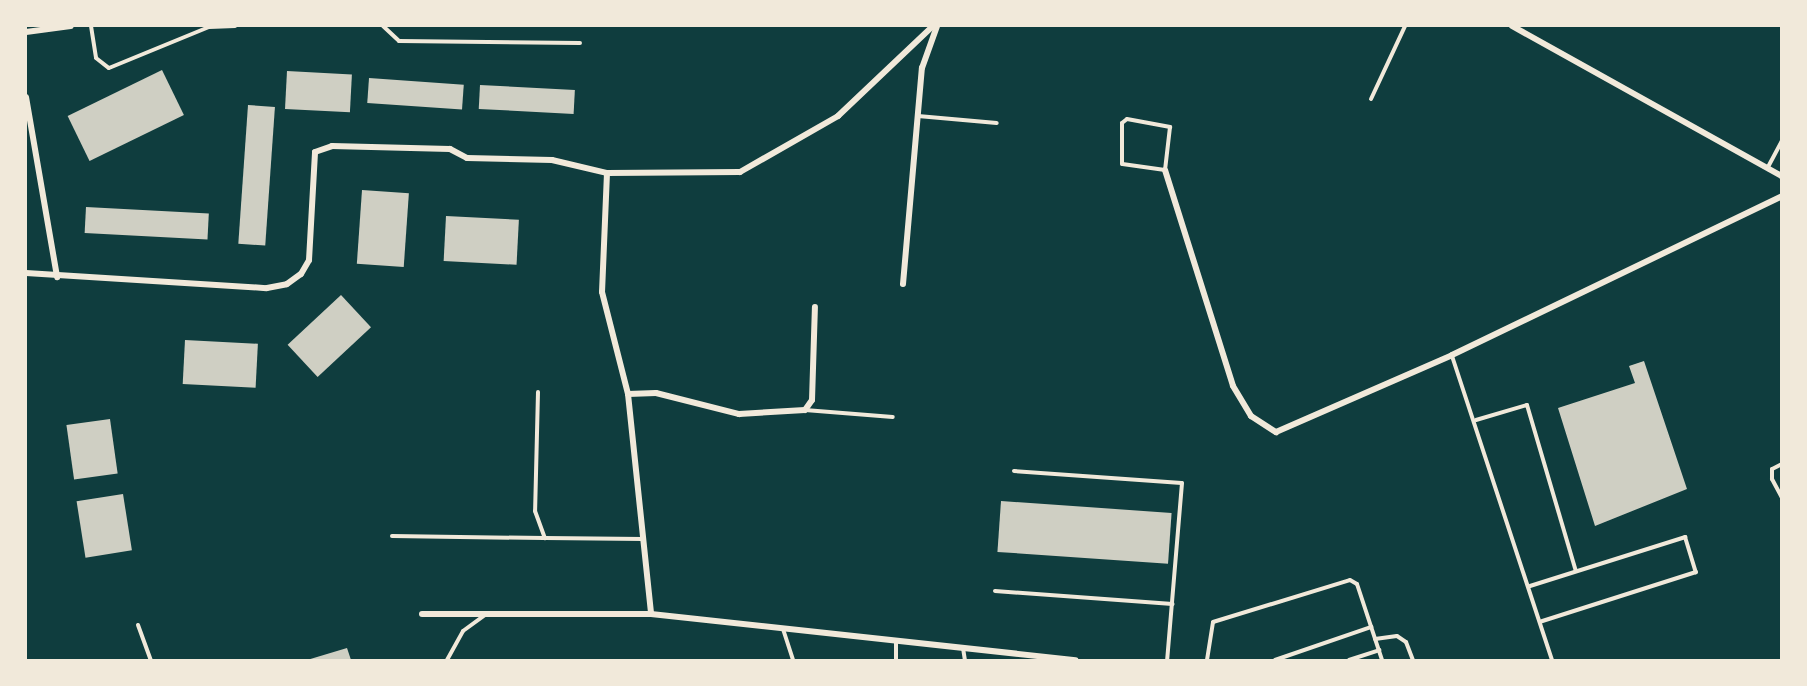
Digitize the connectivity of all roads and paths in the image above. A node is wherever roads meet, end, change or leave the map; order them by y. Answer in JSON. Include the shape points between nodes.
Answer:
{"nodes":[{"id":1,"x":71,"y":26,"type":"edge"},
{"id":2,"x":91,"y":26,"type":"edge"},
{"id":3,"x":235,"y":26,"type":"edge"},
{"id":4,"x":383,"y":26,"type":"edge"},
{"id":5,"x":933,"y":26,"type":"edge"},
{"id":6,"x":938,"y":26,"type":"edge"},
{"id":7,"x":1405,"y":26,"type":"edge"},
{"id":8,"x":1512,"y":26,"type":"edge"},
{"id":9,"x":26,"y":32,"type":"edge"},
{"id":10,"x":580,"y":43,"type":"dead end"},
{"id":11,"x":26,"y":97,"type":"edge"},
{"id":12,"x":1371,"y":99,"type":"dead end"},
{"id":13,"x":918,"y":117,"type":"junction"},
{"id":14,"x":997,"y":123,"type":"dead end"},
{"id":15,"x":1782,"y":141,"type":"edge"},
{"id":16,"x":1767,"y":168,"type":"junction"},
{"id":17,"x":1165,"y":170,"type":"junction"},
{"id":18,"x":608,"y":173,"type":"junction"},
{"id":19,"x":1782,"y":176,"type":"edge"},
{"id":20,"x":1782,"y":196,"type":"edge"},
{"id":21,"x":26,"y":273,"type":"edge"},
{"id":22,"x":57,"y":277,"type":"junction"},
{"id":23,"x":903,"y":284,"type":"dead end"},
{"id":24,"x":815,"y":307,"type":"dead end"},
{"id":25,"x":1452,"y":355,"type":"junction"},
{"id":26,"x":538,"y":392,"type":"dead end"},
{"id":27,"x":628,"y":394,"type":"junction"},
{"id":28,"x":805,"y":410,"type":"junction"},
{"id":29,"x":893,"y":417,"type":"dead end"},
{"id":30,"x":1476,"y":420,"type":"junction"},
{"id":31,"x":1782,"y":464,"type":"edge"},
{"id":32,"x":1014,"y":471,"type":"dead end"},
{"id":33,"x":1782,"y":498,"type":"edge"},
{"id":34,"x":392,"y":536,"type":"dead end"},
{"id":35,"x":545,"y":538,"type":"junction"},
{"id":36,"x":643,"y":539,"type":"junction"},
{"id":37,"x":1576,"y":571,"type":"junction"},
{"id":38,"x":1530,"y":586,"type":"junction"},
{"id":39,"x":995,"y":591,"type":"dead end"},
{"id":40,"x":1173,"y":604,"type":"junction"},
{"id":41,"x":487,"y":613,"type":"junction"},
{"id":42,"x":422,"y":614,"type":"dead end"},
{"id":43,"x":651,"y":614,"type":"junction"},
{"id":44,"x":1542,"y":621,"type":"junction"},
{"id":45,"x":138,"y":625,"type":"dead end"},
{"id":46,"x":782,"y":626,"type":"junction"},
{"id":47,"x":1371,"y":627,"type":"junction"},
{"id":48,"x":897,"y":639,"type":"junction"},
{"id":49,"x":1375,"y":639,"type":"junction"},
{"id":50,"x":963,"y":647,"type":"junction"},
{"id":51,"x":1379,"y":650,"type":"junction"},
{"id":52,"x":151,"y":660,"type":"edge"},
{"id":53,"x":447,"y":660,"type":"edge"},
{"id":54,"x":793,"y":660,"type":"edge"},
{"id":55,"x":896,"y":660,"type":"edge"},
{"id":56,"x":965,"y":660,"type":"edge"},
{"id":57,"x":1076,"y":660,"type":"edge"},
{"id":58,"x":1167,"y":660,"type":"edge"},
{"id":59,"x":1207,"y":660,"type":"edge"},
{"id":60,"x":1275,"y":660,"type":"edge"},
{"id":61,"x":1349,"y":660,"type":"edge"},
{"id":62,"x":1382,"y":660,"type":"edge"},
{"id":63,"x":1413,"y":660,"type":"edge"},
{"id":64,"x":1552,"y":660,"type":"edge"}],
"edges":[{"from":1,"to":9,"type":"street"},
{"from":2,"to":3,"type":"lane","via":[[96,58],[109,69],[209,27]]},
{"from":4,"to":10,"type":"lane","via":[[399,41]]},
{"from":5,"to":18,"type":"street","via":[[838,116],[740,172]]},
{"from":6,"to":13,"type":"street","via":[[922,68]]},
{"from":7,"to":12,"type":"lane"},
{"from":8,"to":16,"type":"street"},
{"from":11,"to":22,"type":"street"},
{"from":13,"to":14,"type":"lane"},
{"from":13,"to":23,"type":"street"},
{"from":15,"to":16,"type":"lane"},
{"from":16,"to":19,"type":"street"},
{"from":17,"to":17,"type":"lane","via":[[1122,164],[1122,123],[1127,119],[1170,127]]},
{"from":17,"to":25,"type":"street","via":[[1233,386],[1251,416],[1276,432]]},
{"from":18,"to":22,"type":"street","via":[[552,160],[466,158],[450,149],[332,146],[315,152],[309,260],[301,274],[286,284],[267,288]]},
{"from":18,"to":27,"type":"street","via":[[602,292]]},
{"from":20,"to":25,"type":"street"},
{"from":21,"to":22,"type":"street"},
{"from":24,"to":28,"type":"street","via":[[812,400]]},
{"from":25,"to":30,"type":"lane"},
{"from":26,"to":35,"type":"lane","via":[[535,511]]},
{"from":27,"to":28,"type":"street","via":[[656,393],[739,414]]},
{"from":27,"to":36,"type":"street"},
{"from":28,"to":29,"type":"lane"},
{"from":30,"to":37,"type":"lane","via":[[1527,405]]},
{"from":30,"to":38,"type":"lane"},
{"from":31,"to":33,"type":"lane","via":[[1772,469],[1772,479]]},
{"from":32,"to":40,"type":"lane","via":[[1182,483]]},
{"from":34,"to":35,"type":"lane"},
{"from":35,"to":36,"type":"lane"},
{"from":36,"to":43,"type":"street"},
{"from":37,"to":38,"type":"lane"},
{"from":37,"to":44,"type":"lane","via":[[1684,537],[1696,572]]},
{"from":38,"to":44,"type":"lane"},
{"from":39,"to":40,"type":"lane"},
{"from":40,"to":58,"type":"lane"},
{"from":41,"to":42,"type":"street"},
{"from":41,"to":43,"type":"street"},
{"from":41,"to":53,"type":"lane","via":[[463,631]]},
{"from":43,"to":46,"type":"street"},
{"from":44,"to":64,"type":"lane"},
{"from":45,"to":52,"type":"lane"},
{"from":46,"to":48,"type":"street"},
{"from":46,"to":54,"type":"lane"},
{"from":47,"to":49,"type":"lane"},
{"from":47,"to":59,"type":"lane","via":[[1357,584],[1350,580],[1213,622]]},
{"from":47,"to":60,"type":"lane"},
{"from":48,"to":50,"type":"street"},
{"from":48,"to":55,"type":"lane"},
{"from":49,"to":51,"type":"lane"},
{"from":49,"to":63,"type":"lane","via":[[1397,636],[1406,642]]},
{"from":50,"to":56,"type":"lane"},
{"from":50,"to":57,"type":"street"},
{"from":51,"to":61,"type":"lane"},
{"from":51,"to":62,"type":"lane"}]}
